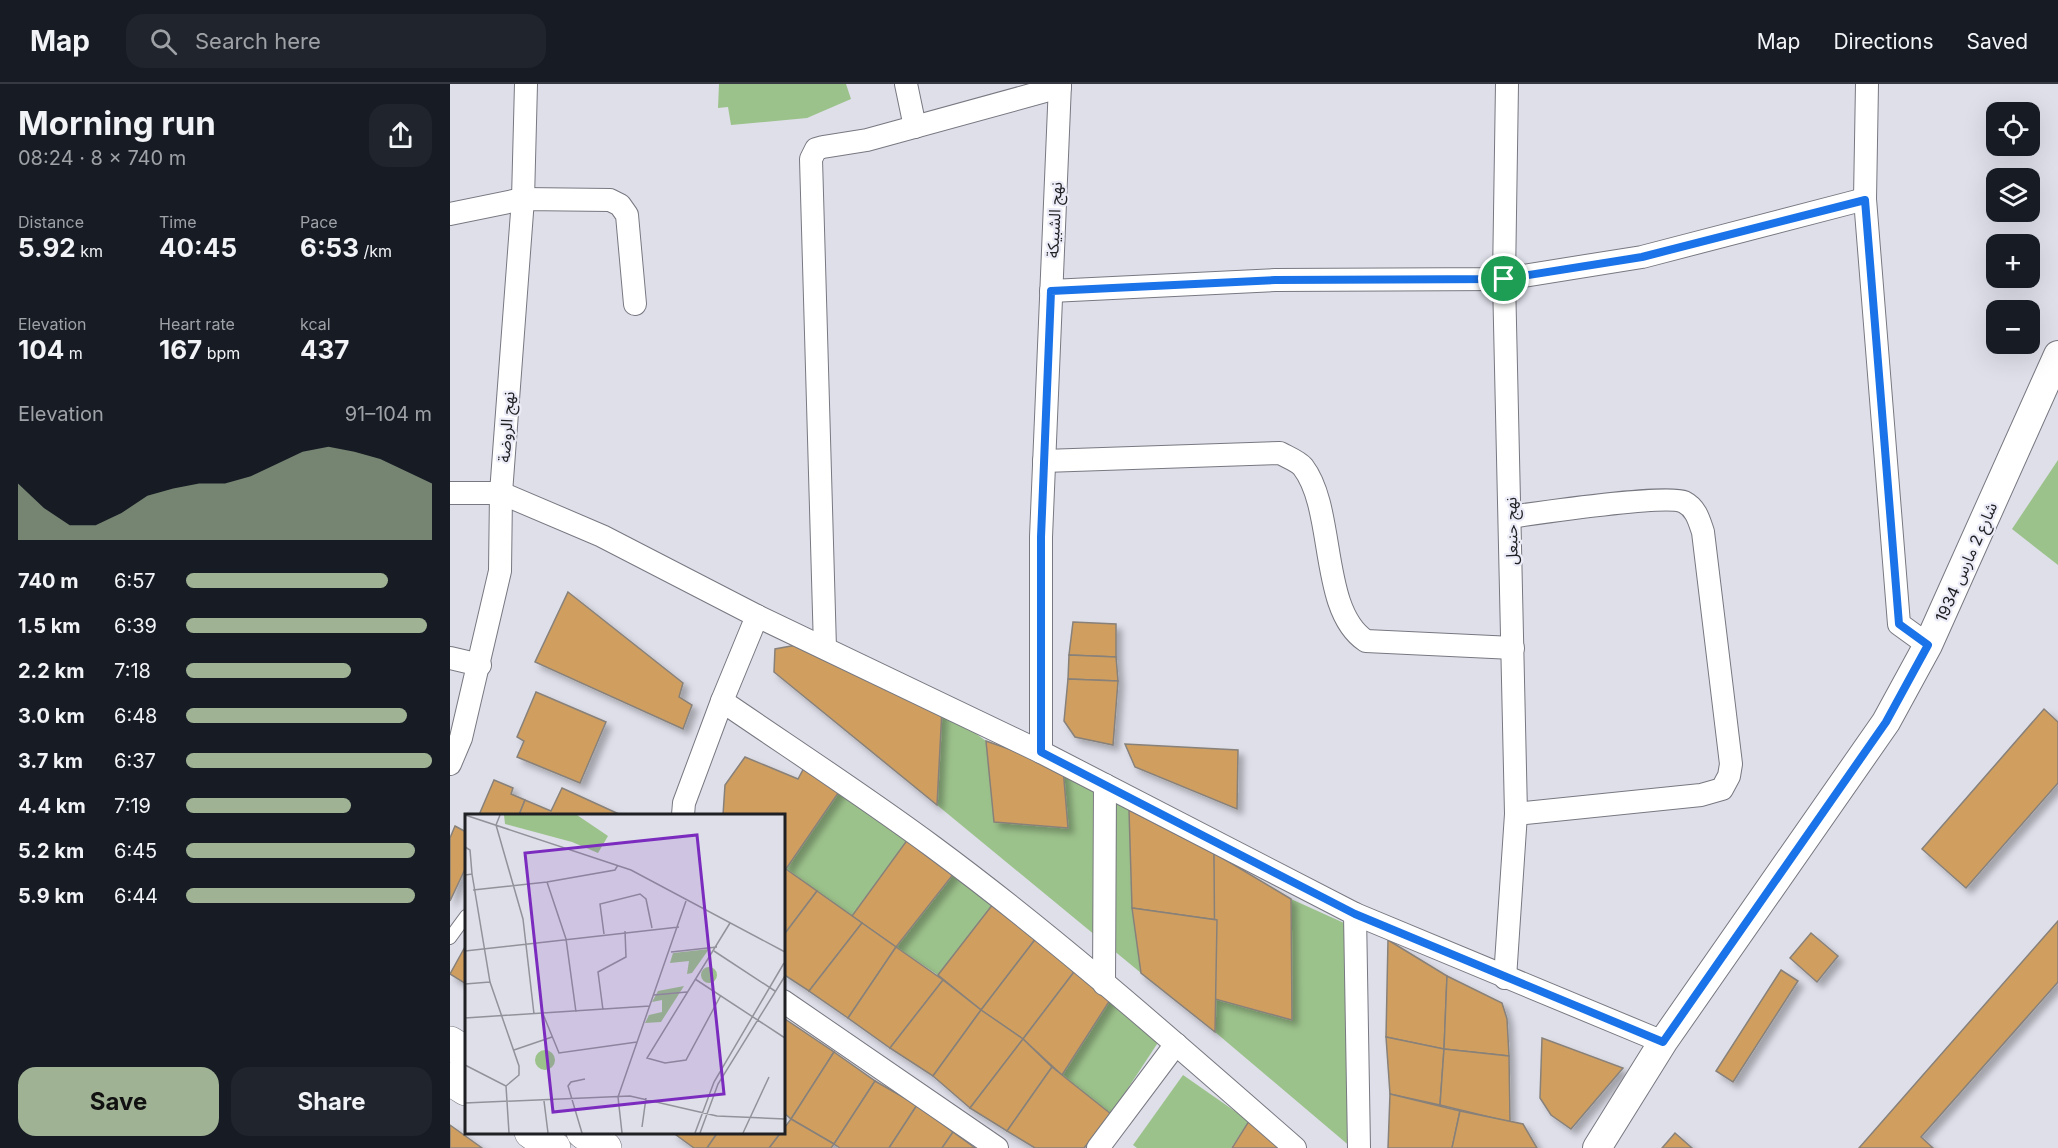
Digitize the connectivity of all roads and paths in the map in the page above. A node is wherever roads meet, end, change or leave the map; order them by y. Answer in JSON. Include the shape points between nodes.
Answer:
{"nodes":[{"id":1,"x":526,"y":84,"type":"edge"},
{"id":2,"x":906,"y":84,"type":"edge"},
{"id":3,"x":1507,"y":84,"type":"edge"},
{"id":4,"x":1867,"y":84,"type":"edge"},
{"id":5,"x":1060,"y":85,"type":"edge"},
{"id":6,"x":915,"y":127,"type":"junction"},
{"id":7,"x":523,"y":199,"type":"junction"},
{"id":8,"x":1865,"y":200,"type":"junction"},
{"id":9,"x":450,"y":214,"type":"edge"},
{"id":10,"x":1504,"y":279,"type":"junction"},
{"id":11,"x":1051,"y":291,"type":"junction"},
{"id":12,"x":635,"y":304,"type":"dead end"},
{"id":13,"x":2058,"y":355,"type":"edge"},
{"id":14,"x":1044,"y":461,"type":"junction"},
{"id":15,"x":501,"y":493,"type":"junction"},
{"id":16,"x":450,"y":494,"type":"edge"},
{"id":17,"x":1510,"y":516,"type":"junction"},
{"id":18,"x":757,"y":616,"type":"junction"},
{"id":19,"x":1928,"y":645,"type":"junction"},
{"id":20,"x":825,"y":648,"type":"junction"},
{"id":21,"x":1513,"y":648,"type":"junction"},
{"id":22,"x":450,"y":658,"type":"edge"},
{"id":23,"x":480,"y":665,"type":"junction"},
{"id":24,"x":722,"y":701,"type":"junction"},
{"id":25,"x":1041,"y":752,"type":"junction"},
{"id":26,"x":450,"y":764,"type":"edge"},
{"id":27,"x":1105,"y":785,"type":"junction"},
{"id":28,"x":683,"y":814,"type":"edge"},
{"id":29,"x":1516,"y":814,"type":"junction"},
{"id":30,"x":1355,"y":914,"type":"junction"},
{"id":31,"x":465,"y":917,"type":"edge"},
{"id":32,"x":450,"y":938,"type":"edge"},
{"id":33,"x":1505,"y":978,"type":"junction"},
{"id":34,"x":1104,"y":984,"type":"junction"},
{"id":35,"x":784,"y":1003,"type":"edge"},
{"id":36,"x":1663,"y":1042,"type":"junction"},
{"id":37,"x":450,"y":1043,"type":"edge"},
{"id":38,"x":1176,"y":1044,"type":"junction"},
{"id":39,"x":465,"y":1052,"type":"edge"},
{"id":40,"x":450,"y":1079,"type":"edge"},
{"id":41,"x":465,"y":1088,"type":"edge"},
{"id":42,"x":534,"y":1133,"type":"edge"},
{"id":43,"x":554,"y":1148,"type":"edge"},
{"id":44,"x":997,"y":1148,"type":"edge"},
{"id":45,"x":1098,"y":1148,"type":"edge"},
{"id":46,"x":1295,"y":1148,"type":"edge"},
{"id":47,"x":1359,"y":1148,"type":"edge"},
{"id":48,"x":1597,"y":1148,"type":"edge"}],
"edges":[{"from":1,"to":7,"type":"street","name":"نهج الروضة"},
{"from":2,"to":6,"type":"street"},
{"from":3,"to":10,"type":"street","name":"نهج حنبعل"},
{"from":4,"to":8,"type":"street"},
{"from":5,"to":6,"type":"street"},
{"from":5,"to":11,"type":"street","name":"نهج الشبيكة"},
{"from":6,"to":20,"type":"street","via":[[816,149],[811,159]]},
{"from":7,"to":9,"type":"street"},
{"from":7,"to":12,"type":"street","via":[[600,198],[620,205],[628,223]]},
{"from":7,"to":15,"type":"street","name":"نهج الروضة"},
{"from":8,"to":10,"type":"street","via":[[1642,257]]},
{"from":8,"to":19,"type":"street","via":[[1899,624]]},
{"from":10,"to":11,"type":"street","via":[[1275,280]]},
{"from":10,"to":17,"type":"street","name":"نهج حنبعل"},
{"from":11,"to":14,"type":"street","name":"نهج الشبيكة"},
{"from":13,"to":19,"type":"street","name":"شارع 2 مارس 1934"},
{"from":14,"to":21,"type":"street","via":[[1280,453],[1301,465],[1312,481],[1338,595],[1357,635],[1366,641]]},
{"from":14,"to":25,"type":"street","name":"نهج الشبيكة"},
{"from":15,"to":16,"type":"street"},
{"from":15,"to":18,"type":"street","via":[[602,536]]},
{"from":15,"to":23,"type":"street","name":"نهج الروضة","via":[[500,571]]},
{"from":17,"to":21,"type":"street","name":"نهج حنبعل"},
{"from":17,"to":29,"type":"street","via":[[1663,500],[1683,502],[1696,512],[1703,532],[1731,764],[1722,789],[1701,795]]},
{"from":18,"to":20,"type":"street"},
{"from":18,"to":24,"type":"street"},
{"from":19,"to":36,"type":"street","name":"شارع 2 مارس 1934","via":[[1886,722]]},
{"from":20,"to":25,"type":"street"},
{"from":21,"to":29,"type":"street","name":"نهج حنبعل"},
{"from":22,"to":23,"type":"street"},
{"from":23,"to":26,"type":"street","name":"نهج الروضة"},
{"from":24,"to":28,"type":"street"},
{"from":24,"to":34,"type":"street","via":[[931,845]]},
{"from":25,"to":27,"type":"street"},
{"from":27,"to":30,"type":"street"},
{"from":27,"to":34,"type":"street"},
{"from":29,"to":33,"type":"street","name":"نهج حنبعل"},
{"from":30,"to":33,"type":"street"},
{"from":30,"to":47,"type":"street"},
{"from":31,"to":32,"type":"lane"},
{"from":33,"to":36,"type":"street"},
{"from":34,"to":38,"type":"street"},
{"from":35,"to":44,"type":"street"},
{"from":36,"to":48,"type":"street","name":"شارع 2 مارس 1934"},
{"from":37,"to":39,"type":"main road"},
{"from":38,"to":45,"type":"street"},
{"from":38,"to":46,"type":"street"},
{"from":40,"to":41,"type":"main road"},
{"from":42,"to":43,"type":"main road"}]}
